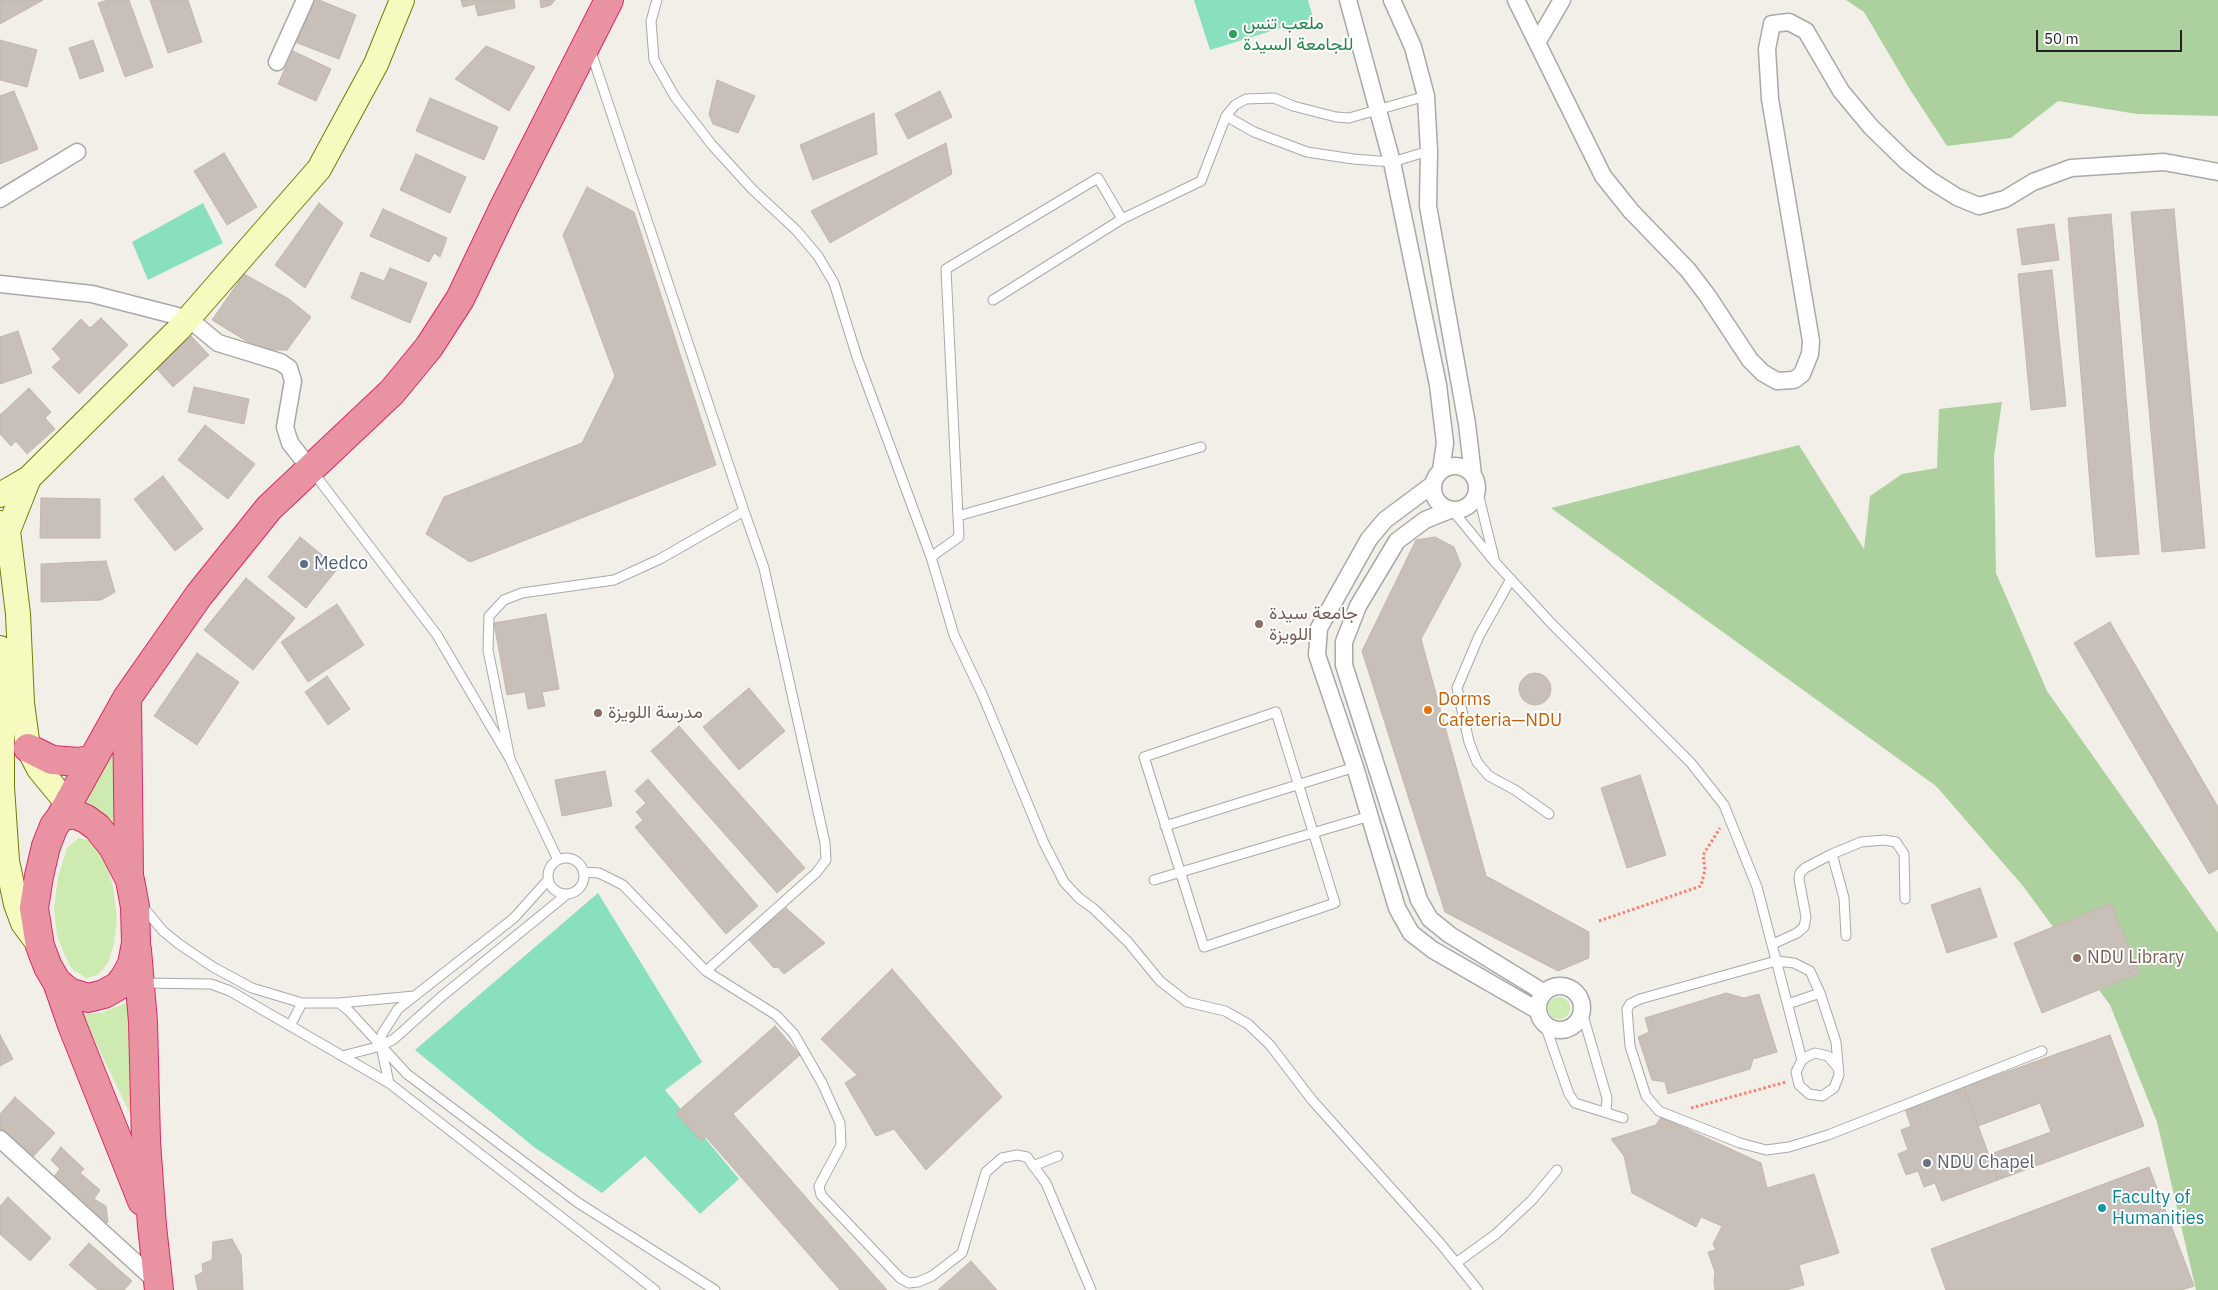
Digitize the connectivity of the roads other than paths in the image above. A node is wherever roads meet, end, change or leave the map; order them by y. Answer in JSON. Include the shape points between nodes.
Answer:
{"nodes":[{"id":1,"x":305,"y":0,"type":"edge"},
{"id":2,"x":657,"y":0,"type":"edge"},
{"id":3,"x":1348,"y":0,"type":"edge"},
{"id":4,"x":1392,"y":0,"type":"edge"},
{"id":5,"x":1516,"y":0,"type":"edge"},
{"id":6,"x":1562,"y":0,"type":"edge"},
{"id":7,"x":607,"y":2,"type":"edge"},
{"id":8,"x":399,"y":3,"type":"edge"},
{"id":9,"x":1538,"y":41,"type":"junction"},
{"id":10,"x":588,"y":42,"type":"junction"},
{"id":11,"x":277,"y":62,"type":"dead end"},
{"id":12,"x":1426,"y":96,"type":"junction"},
{"id":13,"x":1379,"y":108,"type":"junction"},
{"id":14,"x":1226,"y":116,"type":"junction"},
{"id":15,"x":1429,"y":151,"type":"junction"},
{"id":16,"x":77,"y":152,"type":"dead end"},
{"id":17,"x":1392,"y":162,"type":"junction"},
{"id":18,"x":2218,"y":172,"type":"edge"},
{"id":19,"x":0,"y":199,"type":"edge"},
{"id":20,"x":1122,"y":218,"type":"junction"},
{"id":21,"x":0,"y":284,"type":"edge"},
{"id":22,"x":993,"y":300,"type":"dead end"},
{"id":23,"x":189,"y":319,"type":"junction"},
{"id":24,"x":1201,"y":447,"type":"dead end"},
{"id":25,"x":311,"y":470,"type":"junction"},
{"id":26,"x":1442,"y":470,"type":"junction"},
{"id":27,"x":29,"y":478,"type":"junction"},
{"id":28,"x":1475,"y":482,"type":"junction"},
{"id":29,"x":1432,"y":485,"type":"junction"},
{"id":30,"x":0,"y":495,"type":"edge"},
{"id":31,"x":1452,"y":510,"type":"junction"},
{"id":32,"x":744,"y":511,"type":"junction"},
{"id":33,"x":958,"y":516,"type":"junction"},
{"id":34,"x":3,"y":531,"type":"edge"},
{"id":35,"x":931,"y":557,"type":"junction"},
{"id":36,"x":1494,"y":561,"type":"junction"},
{"id":37,"x":1511,"y":579,"type":"junction"},
{"id":38,"x":0,"y":648,"type":"edge"},
{"id":39,"x":126,"y":698,"type":"junction"},
{"id":40,"x":28,"y":748,"type":"junction"},
{"id":41,"x":92,"y":759,"type":"junction"},
{"id":42,"x":510,"y":760,"type":"junction"},
{"id":43,"x":1355,"y":767,"type":"junction"},
{"id":44,"x":1298,"y":784,"type":"junction"},
{"id":45,"x":68,"y":812,"type":"junction"},
{"id":46,"x":1550,"y":814,"type":"dead end"},
{"id":47,"x":1370,"y":816,"type":"junction"},
{"id":48,"x":1165,"y":826,"type":"junction"},
{"id":49,"x":1314,"y":833,"type":"junction"},
{"id":50,"x":1832,"y":854,"type":"junction"},
{"id":51,"x":558,"y":860,"type":"junction"},
{"id":52,"x":583,"y":872,"type":"junction"},
{"id":53,"x":1180,"y":873,"type":"junction"},
{"id":54,"x":548,"y":880,"type":"junction"},
{"id":55,"x":1154,"y":880,"type":"dead end"},
{"id":56,"x":132,"y":888,"type":"junction"},
{"id":57,"x":566,"y":895,"type":"junction"},
{"id":58,"x":1905,"y":899,"type":"dead end"},
{"id":59,"x":1846,"y":936,"type":"dead end"},
{"id":60,"x":1773,"y":944,"type":"junction"},
{"id":61,"x":40,"y":946,"type":"junction"},
{"id":62,"x":1776,"y":961,"type":"junction"},
{"id":63,"x":706,"y":971,"type":"junction"},
{"id":64,"x":57,"y":982,"type":"junction"},
{"id":65,"x":129,"y":985,"type":"junction"},
{"id":66,"x":1543,"y":992,"type":"junction"},
{"id":67,"x":1820,"y":993,"type":"junction"},
{"id":68,"x":414,"y":996,"type":"junction"},
{"id":69,"x":302,"y":1003,"type":"junction"},
{"id":70,"x":339,"y":1003,"type":"junction"},
{"id":71,"x":1788,"y":1004,"type":"junction"},
{"id":72,"x":1537,"y":1010,"type":"junction"},
{"id":73,"x":1582,"y":1012,"type":"junction"},
{"id":74,"x":1545,"y":1025,"type":"junction"},
{"id":75,"x":290,"y":1026,"type":"junction"},
{"id":76,"x":381,"y":1046,"type":"junction"},
{"id":77,"x":2042,"y":1051,"type":"dead end"},
{"id":78,"x":342,"y":1056,"type":"junction"},
{"id":79,"x":1802,"y":1060,"type":"junction"},
{"id":80,"x":1838,"y":1068,"type":"junction"},
{"id":81,"x":389,"y":1083,"type":"junction"},
{"id":82,"x":1606,"y":1112,"type":"junction"},
{"id":83,"x":1623,"y":1118,"type":"dead end"},
{"id":84,"x":0,"y":1139,"type":"edge"},
{"id":85,"x":1058,"y":1156,"type":"dead end"},
{"id":86,"x":1033,"y":1166,"type":"junction"},
{"id":87,"x":1557,"y":1170,"type":"dead end"},
{"id":88,"x":152,"y":1226,"type":"junction"},
{"id":89,"x":1456,"y":1263,"type":"junction"},
{"id":90,"x":159,"y":1286,"type":"edge"},
{"id":91,"x":655,"y":1290,"type":"edge"},
{"id":92,"x":715,"y":1290,"type":"edge"},
{"id":93,"x":1091,"y":1290,"type":"edge"},
{"id":94,"x":1478,"y":1290,"type":"edge"}],
"edges":[{"from":1,"to":11,"type":"street"},
{"from":2,"to":35,"type":"lane","via":[[651,21],[654,60],[675,97],[752,189],[796,230],[818,256],[834,283],[857,357]]},
{"from":3,"to":13,"type":"street"},
{"from":4,"to":12,"type":"street","via":[[1413,48]]},
{"from":5,"to":9,"type":"street"},
{"from":6,"to":9,"type":"street"},
{"from":7,"to":10,"type":"highway"},
{"from":8,"to":23,"type":"street","via":[[376,64],[319,169]]},
{"from":9,"to":18,"type":"street","via":[[1603,176],[1615,193],[1688,270],[1750,360],[1762,373],[1777,380],[1788,382],[1802,374],[1811,341],[1770,99],[1767,49],[1772,24],[1789,22],[1806,32],[1841,91],[1871,127],[1930,180],[1979,206],[2005,199],[2033,182],[2071,168],[2164,162]]},
{"from":10,"to":25,"type":"highway","via":[[460,299],[429,347],[392,392]]},
{"from":10,"to":32,"type":"lane"},
{"from":12,"to":13,"type":"lane"},
{"from":12,"to":15,"type":"street"},
{"from":13,"to":14,"type":"lane","via":[[1349,118],[1293,106],[1274,98],[1246,99]]},
{"from":13,"to":17,"type":"street"},
{"from":14,"to":17,"type":"lane","via":[[1254,132],[1307,152]]},
{"from":14,"to":20,"type":"lane","via":[[1201,181]]},
{"from":15,"to":17,"type":"lane"},
{"from":15,"to":28,"type":"street","via":[[1428,206]]},
{"from":16,"to":19,"type":"street"},
{"from":17,"to":26,"type":"street","via":[[1438,385],[1445,443]]},
{"from":20,"to":22,"type":"lane"},
{"from":20,"to":33,"type":"lane","via":[[1098,178],[946,269]]},
{"from":21,"to":23,"type":"street","via":[[92,294]]},
{"from":23,"to":25,"type":"street","via":[[218,344],[280,362],[289,368],[293,381],[285,427],[290,443]]},
{"from":23,"to":27,"type":"street"},
{"from":24,"to":33,"type":"lane"},
{"from":25,"to":39,"type":"highway","via":[[269,508],[251,530],[199,595]]},
{"from":25,"to":42,"type":"lane","via":[[437,636]]},
{"from":26,"to":28,"type":"street","via":[[1450,466],[1467,469]]},
{"from":26,"to":29,"type":"street"},
{"from":27,"to":30,"type":"street"},
{"from":27,"to":34,"type":"street"},
{"from":28,"to":31,"type":"street","via":[[1474,500],[1465,508]]},
{"from":28,"to":36,"type":"lane"},
{"from":29,"to":31,"type":"street","via":[[1436,501]]},
{"from":29,"to":43,"type":"street","via":[[1385,520],[1369,539],[1319,628],[1316,655]]},
{"from":31,"to":36,"type":"lane"},
{"from":31,"to":66,"type":"street","via":[[1425,520],[1397,541],[1358,606],[1344,642],[1344,665],[1419,900],[1430,919],[1450,935]]},
{"from":32,"to":42,"type":"lane","via":[[660,559],[614,580],[522,593],[504,600],[489,616],[488,650]]},
{"from":32,"to":63,"type":"lane","via":[[768,586],[825,843],[826,860],[816,873]]},
{"from":33,"to":35,"type":"lane","via":[[959,537]]},
{"from":34,"to":40,"type":"street","via":[[18,614],[22,703]]},
{"from":35,"to":89,"type":"lane","via":[[954,635],[1064,882],[1128,942],[1160,981],[1187,1002],[1225,1011],[1248,1024],[1270,1045],[1312,1100]]},
{"from":36,"to":37,"type":"lane"},
{"from":37,"to":46,"type":"lane","via":[[1479,636],[1457,688],[1469,742],[1477,762],[1489,776]]},
{"from":37,"to":60,"type":"lane","via":[[1550,623],[1691,763],[1724,805],[1757,887]]},
{"from":38,"to":61,"type":"street","via":[[2,787],[8,861],[23,923]]},
{"from":39,"to":41,"type":"highway"},
{"from":39,"to":56,"type":"highway"},
{"from":40,"to":41,"type":"highway","via":[[52,760]]},
{"from":40,"to":45,"type":"street"},
{"from":41,"to":45,"type":"highway"},
{"from":42,"to":51,"type":"lane"},
{"from":43,"to":44,"type":"lane"},
{"from":43,"to":47,"type":"street"},
{"from":44,"to":48,"type":"lane"},
{"from":44,"to":48,"type":"lane","via":[[1276,712],[1144,757]]},
{"from":44,"to":49,"type":"lane"},
{"from":45,"to":56,"type":"highway","via":[[86,819],[102,833],[113,847]]},
{"from":45,"to":61,"type":"highway","via":[[46,846],[39,876],[34,908]]},
{"from":47,"to":49,"type":"lane"},
{"from":47,"to":72,"type":"street","via":[[1397,908],[1411,933],[1433,950]]},
{"from":48,"to":53,"type":"lane"},
{"from":49,"to":53,"type":"lane"},
{"from":49,"to":53,"type":"lane","via":[[1335,903],[1204,947]]},
{"from":50,"to":58,"type":"lane","via":[[1861,842],[1896,842],[1904,854]]},
{"from":50,"to":59,"type":"lane","via":[[1844,898]]},
{"from":50,"to":60,"type":"lane","via":[[1800,873],[1806,917],[1804,926],[1797,934]]},
{"from":51,"to":52,"type":"lane","via":[[574,860]]},
{"from":51,"to":54,"type":"lane","via":[[551,865]]},
{"from":52,"to":57,"type":"lane","via":[[580,888]]},
{"from":52,"to":63,"type":"lane","via":[[599,873],[623,886]]},
{"from":53,"to":55,"type":"lane"},
{"from":54,"to":57,"type":"lane","via":[[552,888]]},
{"from":54,"to":68,"type":"lane","via":[[514,918]]},
{"from":56,"to":65,"type":"highway","via":[[136,943]]},
{"from":56,"to":69,"type":"lane","via":[[163,931],[213,967],[252,988]]},
{"from":57,"to":76,"type":"lane","via":[[394,1039]]},
{"from":60,"to":62,"type":"lane"},
{"from":61,"to":64,"type":"highway"},
{"from":62,"to":67,"type":"lane","via":[[1794,963],[1810,971]]},
{"from":62,"to":71,"type":"lane"},
{"from":62,"to":77,"type":"lane","via":[[1630,1004],[1627,1009],[1630,1046],[1646,1096],[1660,1111],[1740,1143],[1766,1150],[1789,1147],[1828,1135]]},
{"from":63,"to":86,"type":"lane","via":[[776,1014],[794,1034],[840,1123],[841,1145],[819,1186],[821,1195],[909,1284],[932,1276],[962,1253],[986,1172],[1002,1158],[1017,1155],[1027,1157]]},
{"from":64,"to":65,"type":"highway","via":[[69,992],[88,998]]},
{"from":64,"to":88,"type":"highway"},
{"from":65,"to":75,"type":"lane","via":[[211,984]]},
{"from":65,"to":88,"type":"highway"},
{"from":66,"to":72,"type":"street"},
{"from":66,"to":73,"type":"street","via":[[1551,986],[1570,987],[1578,994]]},
{"from":67,"to":71,"type":"lane"},
{"from":67,"to":80,"type":"lane","via":[[1836,1042]]},
{"from":68,"to":70,"type":"lane"},
{"from":68,"to":76,"type":"lane","via":[[387,1024]]},
{"from":69,"to":70,"type":"lane"},
{"from":69,"to":75,"type":"lane"},
{"from":70,"to":76,"type":"lane"},
{"from":71,"to":79,"type":"lane"},
{"from":72,"to":74,"type":"street"},
{"from":73,"to":74,"type":"street","via":[[1574,1026],[1567,1029],[1552,1029]]},
{"from":73,"to":82,"type":"lane","via":[[1607,1098]]},
{"from":74,"to":82,"type":"lane","via":[[1575,1103]]},
{"from":75,"to":78,"type":"lane"},
{"from":76,"to":78,"type":"lane"},
{"from":76,"to":81,"type":"lane"},
{"from":76,"to":92,"type":"lane","via":[[406,1074],[577,1202]]},
{"from":78,"to":81,"type":"lane"},
{"from":79,"to":80,"type":"lane","via":[[1815,1053],[1822,1054],[1834,1061]]},
{"from":79,"to":80,"type":"lane","via":[[1796,1079],[1803,1091],[1815,1096],[1822,1096],[1834,1088],[1838,1082]]},
{"from":81,"to":91,"type":"lane"},
{"from":82,"to":83,"type":"lane"},
{"from":84,"to":90,"type":"street"},
{"from":85,"to":86,"type":"lane"},
{"from":86,"to":93,"type":"lane","via":[[1046,1183]]},
{"from":87,"to":89,"type":"lane","via":[[1532,1200],[1496,1234]]},
{"from":88,"to":90,"type":"highway"},
{"from":89,"to":94,"type":"lane"}]}
